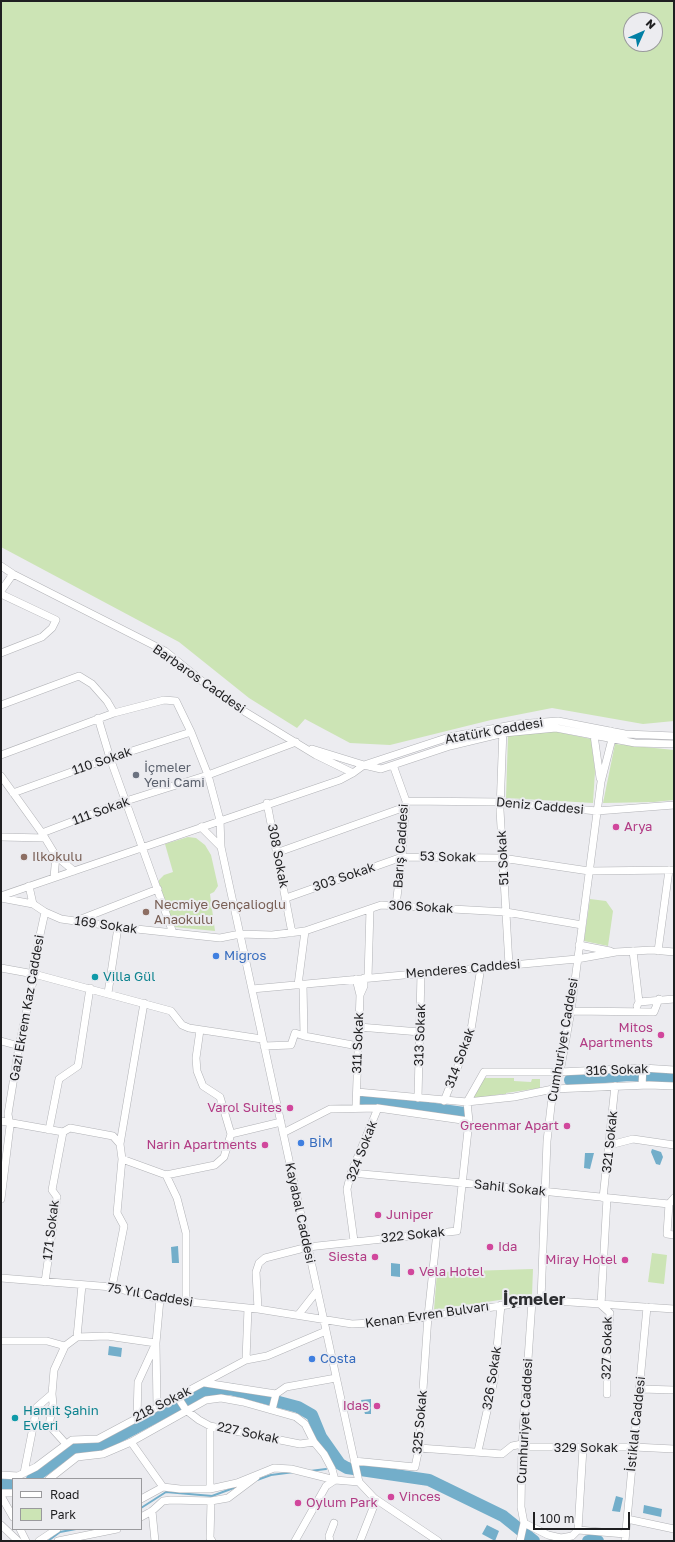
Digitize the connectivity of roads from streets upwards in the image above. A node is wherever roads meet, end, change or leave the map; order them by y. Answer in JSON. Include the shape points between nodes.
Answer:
{"nodes":[{"id":1,"x":1,"y":566,"type":"edge"},
{"id":2,"x":13,"y":574,"type":"junction"},
{"id":3,"x":1,"y":593,"type":"edge"},
{"id":4,"x":1,"y":653,"type":"edge"},
{"id":5,"x":1,"y":705,"type":"edge"},
{"id":6,"x":114,"y":713,"type":"junction"},
{"id":7,"x":98,"y":718,"type":"junction"},
{"id":8,"x":600,"y":729,"type":"junction"},
{"id":9,"x":504,"y":730,"type":"junction"},
{"id":10,"x":191,"y":732,"type":"junction"},
{"id":11,"x":594,"y":735,"type":"junction"},
{"id":12,"x":611,"y":735,"type":"junction"},
{"id":13,"x":674,"y":736,"type":"edge"},
{"id":14,"x":299,"y":744,"type":"junction"},
{"id":15,"x":674,"y":744,"type":"edge"},
{"id":16,"x":1,"y":755,"type":"edge"},
{"id":17,"x":110,"y":758,"type":"junction"},
{"id":18,"x":364,"y":765,"type":"junction"},
{"id":19,"x":393,"y":765,"type":"junction"},
{"id":20,"x":353,"y":773,"type":"junction"},
{"id":21,"x":208,"y":775,"type":"junction"},
{"id":22,"x":1,"y":776,"type":"edge"},
{"id":23,"x":601,"y":782,"type":"junction"},
{"id":24,"x":13,"y":793,"type":"junction"},
{"id":25,"x":126,"y":801,"type":"junction"},
{"id":26,"x":502,"y":802,"type":"junction"},
{"id":27,"x":267,"y":803,"type":"junction"},
{"id":28,"x":406,"y":804,"type":"junction"},
{"id":29,"x":674,"y":805,"type":"edge"},
{"id":30,"x":597,"y":811,"type":"junction"},
{"id":31,"x":220,"y":820,"type":"junction"},
{"id":32,"x":201,"y":827,"type":"junction"},
{"id":33,"x":43,"y":836,"type":"junction"},
{"id":34,"x":1,"y":837,"type":"edge"},
{"id":35,"x":221,"y":846,"type":"junction"},
{"id":36,"x":142,"y":848,"type":"junction"},
{"id":37,"x":276,"y":854,"type":"junction"},
{"id":38,"x":56,"y":856,"type":"junction"},
{"id":39,"x":402,"y":857,"type":"junction"},
{"id":40,"x":502,"y":858,"type":"junction"},
{"id":41,"x":671,"y":870,"type":"edge"},
{"id":42,"x":74,"y":871,"type":"junction"},
{"id":43,"x":589,"y":871,"type":"junction"},
{"id":44,"x":54,"y":877,"type":"junction"},
{"id":45,"x":29,"y":886,"type":"junction"},
{"id":46,"x":158,"y":889,"type":"junction"},
{"id":47,"x":1,"y":897,"type":"edge"},
{"id":48,"x":286,"y":898,"type":"junction"},
{"id":49,"x":33,"y":904,"type":"junction"},
{"id":50,"x":396,"y":905,"type":"junction"},
{"id":51,"x":370,"y":909,"type":"junction"},
{"id":52,"x":44,"y":912,"type":"junction"},
{"id":53,"x":506,"y":912,"type":"junction"},
{"id":54,"x":76,"y":921,"type":"junction"},
{"id":55,"x":582,"y":925,"type":"junction"},
{"id":56,"x":118,"y":928,"type":"junction"},
{"id":57,"x":305,"y":932,"type":"junction"},
{"id":58,"x":173,"y":933,"type":"junction"},
{"id":59,"x":292,"y":933,"type":"junction"},
{"id":60,"x":240,"y":934,"type":"junction"},
{"id":61,"x":579,"y":945,"type":"junction"},
{"id":62,"x":633,"y":951,"type":"junction"},
{"id":63,"x":658,"y":951,"type":"junction"},
{"id":64,"x":616,"y":952,"type":"junction"},
{"id":65,"x":674,"y":952,"type":"edge"},
{"id":66,"x":577,"y":959,"type":"junction"},
{"id":67,"x":509,"y":964,"type":"junction"},
{"id":68,"x":481,"y":967,"type":"junction"},
{"id":69,"x":1,"y":968,"type":"edge"},
{"id":70,"x":421,"y":973,"type":"junction"},
{"id":71,"x":34,"y":974,"type":"junction"},
{"id":72,"x":366,"y":978,"type":"junction"},
{"id":73,"x":356,"y":979,"type":"junction"},
{"id":74,"x":301,"y":985,"type":"junction"},
{"id":75,"x":90,"y":988,"type":"junction"},
{"id":76,"x":252,"y":989,"type":"junction"},
{"id":77,"x":108,"y":993,"type":"junction"},
{"id":78,"x":360,"y":995,"type":"junction"},
{"id":79,"x":660,"y":999,"type":"junction"},
{"id":80,"x":674,"y":999,"type":"edge"},
{"id":81,"x":638,"y":1002,"type":"junction"},
{"id":82,"x":144,"y":1003,"type":"junction"},
{"id":83,"x":571,"y":1011,"type":"junction"},
{"id":84,"x":636,"y":1012,"type":"junction"},
{"id":85,"x":358,"y":1027,"type":"junction"},
{"id":86,"x":200,"y":1030,"type":"junction"},
{"id":87,"x":420,"y":1032,"type":"junction"},
{"id":88,"x":304,"y":1036,"type":"junction"},
{"id":89,"x":1,"y":1041,"type":"edge"},
{"id":90,"x":263,"y":1042,"type":"junction"},
{"id":91,"x":19,"y":1046,"type":"junction"},
{"id":92,"x":358,"y":1046,"type":"junction"},
{"id":93,"x":643,"y":1070,"type":"junction"},
{"id":94,"x":674,"y":1070,"type":"edge"},
{"id":95,"x":560,"y":1072,"type":"junction"},
{"id":96,"x":642,"y":1083,"type":"junction"},
{"id":97,"x":615,"y":1086,"type":"junction"},
{"id":98,"x":674,"y":1086,"type":"edge"},
{"id":99,"x":554,"y":1089,"type":"junction"},
{"id":100,"x":357,"y":1092,"type":"junction"},
{"id":101,"x":418,"y":1098,"type":"junction"},
{"id":102,"x":444,"y":1101,"type":"junction"},
{"id":103,"x":467,"y":1102,"type":"junction"},
{"id":104,"x":356,"y":1107,"type":"junction"},
{"id":105,"x":378,"y":1108,"type":"junction"},
{"id":106,"x":1,"y":1121,"type":"edge"},
{"id":107,"x":469,"y":1121,"type":"junction"},
{"id":108,"x":280,"y":1122,"type":"junction"},
{"id":109,"x":9,"y":1123,"type":"junction"},
{"id":110,"x":49,"y":1130,"type":"junction"},
{"id":111,"x":63,"y":1132,"type":"junction"},
{"id":112,"x":283,"y":1133,"type":"junction"},
{"id":113,"x":231,"y":1134,"type":"junction"},
{"id":114,"x":120,"y":1144,"type":"junction"},
{"id":115,"x":610,"y":1145,"type":"junction"},
{"id":116,"x":674,"y":1145,"type":"edge"},
{"id":117,"x":122,"y":1159,"type":"junction"},
{"id":118,"x":351,"y":1173,"type":"junction"},
{"id":119,"x":166,"y":1175,"type":"junction"},
{"id":120,"x":463,"y":1182,"type":"junction"},
{"id":121,"x":546,"y":1192,"type":"junction"},
{"id":122,"x":605,"y":1198,"type":"junction"},
{"id":123,"x":674,"y":1198,"type":"edge"},
{"id":124,"x":1,"y":1199,"type":"edge"},
{"id":125,"x":669,"y":1204,"type":"junction"},
{"id":126,"x":437,"y":1232,"type":"junction"},
{"id":127,"x":674,"y":1235,"type":"edge"},
{"id":128,"x":354,"y":1241,"type":"junction"},
{"id":129,"x":308,"y":1247,"type":"junction"},
{"id":130,"x":1,"y":1278,"type":"edge"},
{"id":131,"x":45,"y":1282,"type":"junction"},
{"id":132,"x":82,"y":1285,"type":"junction"},
{"id":133,"x":112,"y":1287,"type":"junction"},
{"id":134,"x":317,"y":1291,"type":"junction"},
{"id":135,"x":160,"y":1299,"type":"junction"},
{"id":136,"x":541,"y":1300,"type":"junction"},
{"id":137,"x":532,"y":1301,"type":"junction"},
{"id":138,"x":186,"y":1302,"type":"junction"},
{"id":139,"x":601,"y":1304,"type":"junction"},
{"id":140,"x":501,"y":1305,"type":"junction"},
{"id":141,"x":647,"y":1307,"type":"junction"},
{"id":142,"x":248,"y":1308,"type":"junction"},
{"id":143,"x":258,"y":1308,"type":"junction"},
{"id":144,"x":674,"y":1309,"type":"edge"},
{"id":145,"x":299,"y":1314,"type":"junction"},
{"id":146,"x":428,"y":1316,"type":"junction"},
{"id":147,"x":324,"y":1319,"type":"junction"},
{"id":148,"x":326,"y":1331,"type":"junction"},
{"id":149,"x":76,"y":1337,"type":"junction"},
{"id":150,"x":1,"y":1342,"type":"edge"},
{"id":151,"x":156,"y":1343,"type":"junction"},
{"id":152,"x":65,"y":1346,"type":"junction"},
{"id":153,"x":246,"y":1360,"type":"junction"},
{"id":154,"x":336,"y":1378,"type":"junction"},
{"id":155,"x":205,"y":1383,"type":"junction"},
{"id":156,"x":641,"y":1388,"type":"junction"},
{"id":157,"x":674,"y":1390,"type":"edge"},
{"id":158,"x":52,"y":1394,"type":"junction"},
{"id":159,"x":276,"y":1394,"type":"junction"},
{"id":160,"x":607,"y":1394,"type":"dead end"},
{"id":161,"x":177,"y":1396,"type":"junction"},
{"id":162,"x":157,"y":1407,"type":"junction"},
{"id":163,"x":186,"y":1410,"type":"junction"},
{"id":164,"x":272,"y":1410,"type":"junction"},
{"id":165,"x":137,"y":1417,"type":"junction"},
{"id":166,"x":210,"y":1426,"type":"junction"},
{"id":167,"x":131,"y":1442,"type":"junction"},
{"id":168,"x":314,"y":1442,"type":"junction"},
{"id":169,"x":66,"y":1444,"type":"junction"},
{"id":170,"x":522,"y":1446,"type":"junction"},
{"id":171,"x":634,"y":1447,"type":"junction"},
{"id":172,"x":419,"y":1448,"type":"junction"},
{"id":173,"x":583,"y":1448,"type":"junction"},
{"id":174,"x":674,"y":1450,"type":"edge"},
{"id":175,"x":478,"y":1451,"type":"junction"},
{"id":176,"x":354,"y":1461,"type":"junction"},
{"id":177,"x":262,"y":1472,"type":"junction"},
{"id":178,"x":24,"y":1473,"type":"junction"},
{"id":179,"x":1,"y":1475,"type":"edge"},
{"id":180,"x":50,"y":1478,"type":"edge"},
{"id":181,"x":335,"y":1480,"type":"junction"},
{"id":182,"x":359,"y":1480,"type":"junction"},
{"id":183,"x":163,"y":1487,"type":"junction"},
{"id":184,"x":210,"y":1489,"type":"junction"},
{"id":185,"x":12,"y":1493,"type":"edge"},
{"id":186,"x":1,"y":1495,"type":"edge"},
{"id":187,"x":142,"y":1498,"type":"edge"},
{"id":188,"x":210,"y":1501,"type":"junction"},
{"id":189,"x":375,"y":1503,"type":"dead end"},
{"id":190,"x":8,"y":1510,"type":"junction"},
{"id":191,"x":152,"y":1511,"type":"junction"},
{"id":192,"x":1,"y":1514,"type":"edge"},
{"id":193,"x":12,"y":1516,"type":"edge"},
{"id":194,"x":142,"y":1516,"type":"edge"},
{"id":195,"x":627,"y":1519,"type":"junction"},
{"id":196,"x":334,"y":1523,"type":"dead end"},
{"id":197,"x":524,"y":1523,"type":"junction"},
{"id":198,"x":2,"y":1528,"type":"edge"},
{"id":199,"x":674,"y":1529,"type":"edge"},
{"id":200,"x":20,"y":1530,"type":"edge"},
{"id":201,"x":56,"y":1530,"type":"edge"},
{"id":202,"x":112,"y":1530,"type":"edge"},
{"id":203,"x":578,"y":1530,"type":"junction"},
{"id":204,"x":625,"y":1538,"type":"edge"},
{"id":205,"x":434,"y":1540,"type":"edge"},
{"id":206,"x":18,"y":1541,"type":"edge"},
{"id":207,"x":26,"y":1541,"type":"edge"},
{"id":208,"x":40,"y":1541,"type":"edge"},
{"id":209,"x":58,"y":1541,"type":"edge"},
{"id":210,"x":155,"y":1541,"type":"edge"},
{"id":211,"x":212,"y":1541,"type":"edge"},
{"id":212,"x":295,"y":1541,"type":"edge"},
{"id":213,"x":330,"y":1541,"type":"edge"},
{"id":214,"x":360,"y":1541,"type":"edge"},
{"id":215,"x":520,"y":1541,"type":"edge"}],
"edges":[{"from":1,"to":2,"type":"street","name":"Barbaros Caddesi"},
{"from":2,"to":3,"type":"street"},
{"from":2,"to":14,"type":"street","name":"Barbaros Caddesi","via":[[165,651],[242,710]]},
{"from":3,"to":4,"type":"street","via":[[56,620],[42,637]]},
{"from":5,"to":6,"type":"street","via":[[79,676],[92,684]]},
{"from":6,"to":7,"type":"street"},
{"from":6,"to":10,"type":"street","name":"Kayabal Caddesi","via":[[164,700],[176,701]]},
{"from":7,"to":16,"type":"street"},
{"from":7,"to":17,"type":"street"},
{"from":8,"to":9,"type":"street","name":"Atatürk Caddesi","via":[[558,720]]},
{"from":8,"to":11,"type":"street"},
{"from":8,"to":12,"type":"street","name":"Atatürk Caddesi"},
{"from":9,"to":11,"type":"street","name":"Atatürk Caddesi","via":[[556,728]]},
{"from":9,"to":18,"type":"street","name":"Atatürk Caddesi","via":[[449,737]]},
{"from":9,"to":19,"type":"street","name":"Atatürk Caddesi"},
{"from":9,"to":26,"type":"street","name":"51 Sokak"},
{"from":10,"to":17,"type":"street","name":"110 Sokak"},
{"from":10,"to":21,"type":"street","name":"Kayabal Caddesi"},
{"from":11,"to":12,"type":"street","name":"Atatürk Caddesi"},
{"from":11,"to":23,"type":"street","name":"Cumhuriyet Caddesi"},
{"from":12,"to":13,"type":"street","name":"Atatürk Caddesi"},
{"from":12,"to":15,"type":"street","name":"Atatürk Caddesi","via":[[635,743]]},
{"from":12,"to":23,"type":"street","name":"Cumhuriyet Caddesi"},
{"from":14,"to":18,"type":"street","name":"Atatürk Caddesi"},
{"from":14,"to":20,"type":"street","name":"Barbaros Caddesi"},
{"from":14,"to":21,"type":"street","name":"111 Sokak"},
{"from":17,"to":24,"type":"street","name":"110 Sokak"},
{"from":17,"to":25,"type":"street"},
{"from":18,"to":19,"type":"street","name":"Atatürk Caddesi","via":[[381,768]]},
{"from":18,"to":20,"type":"street","name":"Atatürk Caddesi"},
{"from":19,"to":28,"type":"street","name":"Barış Caddesi"},
{"from":20,"to":27,"type":"street","name":"Atatürk Caddesi","via":[[340,780]]},
{"from":21,"to":25,"type":"street","name":"111 Sokak"},
{"from":21,"to":31,"type":"street","name":"Kayabal Caddesi"},
{"from":22,"to":24,"type":"street"},
{"from":23,"to":30,"type":"street","name":"Cumhuriyet Caddesi"},
{"from":24,"to":33,"type":"street"},
{"from":25,"to":33,"type":"street","name":"111 Sokak"},
{"from":25,"to":36,"type":"street"},
{"from":26,"to":28,"type":"street","name":"Deniz Caddesi"},
{"from":26,"to":30,"type":"street","name":"Deniz Caddesi"},
{"from":26,"to":40,"type":"street","name":"51 Sokak"},
{"from":27,"to":31,"type":"street","name":"Atatürk Caddesi"},
{"from":27,"to":37,"type":"street","name":"308 Sokak"},
{"from":28,"to":37,"type":"street","name":"Deniz Caddesi"},
{"from":28,"to":39,"type":"street","name":"Barış Caddesi"},
{"from":29,"to":30,"type":"street","name":"Deniz Caddesi"},
{"from":30,"to":43,"type":"street","name":"Cumhuriyet Caddesi"},
{"from":31,"to":32,"type":"street","name":"Atatürk Caddesi"},
{"from":31,"to":35,"type":"street","name":"Kayabal Caddesi"},
{"from":32,"to":35,"type":"street"},
{"from":32,"to":36,"type":"street","name":"Atatürk Caddesi"},
{"from":33,"to":34,"type":"street"},
{"from":33,"to":38,"type":"street"},
{"from":35,"to":60,"type":"street","name":"Kayabal Caddesi"},
{"from":36,"to":42,"type":"street","name":"Atatürk Caddesi"},
{"from":36,"to":46,"type":"street"},
{"from":37,"to":48,"type":"street","name":"308 Sokak"},
{"from":38,"to":42,"type":"street"},
{"from":38,"to":44,"type":"street"},
{"from":39,"to":40,"type":"street","name":"53 Sokak"},
{"from":39,"to":48,"type":"street","name":"303 Sokak"},
{"from":39,"to":50,"type":"street","name":"Barış Caddesi"},
{"from":40,"to":43,"type":"street","name":"53 Sokak"},
{"from":40,"to":53,"type":"street","name":"51 Sokak"},
{"from":41,"to":43,"type":"street"},
{"from":41,"to":63,"type":"street"},
{"from":42,"to":44,"type":"street","name":"Atatürk Caddesi"},
{"from":43,"to":55,"type":"street","name":"Cumhuriyet Caddesi"},
{"from":44,"to":45,"type":"street","name":"Atatürk Caddesi"},
{"from":45,"to":47,"type":"street","name":"Atatürk Caddesi"},
{"from":45,"to":49,"type":"street"},
{"from":46,"to":54,"type":"street"},
{"from":46,"to":58,"type":"street"},
{"from":47,"to":49,"type":"street","name":"169 Sokak"},
{"from":48,"to":59,"type":"street","name":"308 Sokak"},
{"from":49,"to":52,"type":"street","name":"169 Sokak"},
{"from":50,"to":51,"type":"street","name":"306 Sokak","via":[[381,905]]},
{"from":50,"to":53,"type":"street","name":"306 Sokak"},
{"from":51,"to":57,"type":"street","name":"306 Sokak"},
{"from":51,"to":72,"type":"street"},
{"from":52,"to":54,"type":"street","name":"169 Sokak","via":[[61,919]]},
{"from":52,"to":71,"type":"street","name":"Gazi Ekrem Kaz Caddesi","via":[[33,967]]},
{"from":53,"to":55,"type":"street","name":"306 Sokak"},
{"from":53,"to":67,"type":"street","name":"51 Sokak"},
{"from":54,"to":56,"type":"street","name":"169 Sokak"},
{"from":55,"to":61,"type":"street","name":"Cumhuriyet Caddesi"},
{"from":56,"to":58,"type":"street","name":"169 Sokak"},
{"from":56,"to":77,"type":"street"},
{"from":57,"to":59,"type":"street","name":"306 Sokak"},
{"from":57,"to":74,"type":"street"},
{"from":58,"to":60,"type":"street","name":"169 Sokak","via":[[220,938]]},
{"from":59,"to":60,"type":"street","name":"306 Sokak"},
{"from":60,"to":76,"type":"street","name":"Kayabal Caddesi"},
{"from":61,"to":64,"type":"street"},
{"from":61,"to":66,"type":"street","name":"Cumhuriyet Caddesi"},
{"from":62,"to":63,"type":"street","name":"Menderes Caddesi"},
{"from":62,"to":64,"type":"street","name":"Menderes Caddesi"},
{"from":62,"to":81,"type":"street"},
{"from":63,"to":65,"type":"street","name":"Menderes Caddesi"},
{"from":64,"to":66,"type":"street","name":"Menderes Caddesi"},
{"from":66,"to":67,"type":"street","name":"Menderes Caddesi"},
{"from":66,"to":83,"type":"street","name":"Cumhuriyet Caddesi"},
{"from":67,"to":68,"type":"street","name":"Menderes Caddesi"},
{"from":68,"to":70,"type":"street","name":"Menderes Caddesi"},
{"from":68,"to":102,"type":"street","name":"314 Sokak","via":[[470,1036]]},
{"from":69,"to":71,"type":"street"},
{"from":70,"to":72,"type":"street","name":"Menderes Caddesi"},
{"from":70,"to":87,"type":"street","name":"313 Sokak"},
{"from":71,"to":75,"type":"street"},
{"from":71,"to":91,"type":"street","name":"Gazi Ekrem Kaz Caddesi"},
{"from":72,"to":73,"type":"street","name":"Menderes Caddesi"},
{"from":72,"to":78,"type":"street"},
{"from":73,"to":74,"type":"street","name":"Menderes Caddesi"},
{"from":73,"to":78,"type":"street"},
{"from":74,"to":76,"type":"street","name":"Menderes Caddesi"},
{"from":74,"to":88,"type":"street"},
{"from":75,"to":77,"type":"street"},
{"from":75,"to":110,"type":"street","via":[[78,1066],[59,1079]]},
{"from":76,"to":90,"type":"street","name":"Kayabal Caddesi"},
{"from":77,"to":82,"type":"street"},
{"from":78,"to":85,"type":"street","name":"311 Sokak"},
{"from":79,"to":80,"type":"street"},
{"from":79,"to":81,"type":"street"},
{"from":79,"to":84,"type":"street","via":[[654,1012]]},
{"from":81,"to":84,"type":"street"},
{"from":82,"to":86,"type":"street","via":[[171,1011],[182,1025]]},
{"from":82,"to":114,"type":"street"},
{"from":83,"to":84,"type":"street"},
{"from":83,"to":95,"type":"street","name":"Cumhuriyet Caddesi"},
{"from":85,"to":87,"type":"street"},
{"from":85,"to":92,"type":"street","name":"311 Sokak"},
{"from":86,"to":90,"type":"street"},
{"from":86,"to":113,"type":"street","via":[[197,1071],[202,1086],[220,1097]]},
{"from":87,"to":101,"type":"street","name":"313 Sokak"},
{"from":88,"to":90,"type":"street","via":[[295,1033],[291,1045]]},
{"from":88,"to":92,"type":"street"},
{"from":89,"to":91,"type":"street"},
{"from":90,"to":108,"type":"street","name":"Kayabal Caddesi"},
{"from":91,"to":109,"type":"street","name":"Gazi Ekrem Kaz Caddesi","via":[[8,1114]]},
{"from":92,"to":100,"type":"street","name":"311 Sokak"},
{"from":93,"to":94,"type":"street","name":"316 Sokak"},
{"from":93,"to":95,"type":"street","name":"316 Sokak"},
{"from":93,"to":96,"type":"street"},
{"from":95,"to":99,"type":"street","name":"Cumhuriyet Caddesi"},
{"from":95,"to":103,"type":"street","name":"316 Sokak","via":[[484,1072]]},
{"from":96,"to":97,"type":"street"},
{"from":96,"to":98,"type":"street"},
{"from":97,"to":99,"type":"street"},
{"from":97,"to":115,"type":"street","name":"321 Sokak"},
{"from":99,"to":103,"type":"street","via":[[514,1097]]},
{"from":99,"to":121,"type":"street","name":"Cumhuriyet Caddesi","via":[[547,1141]]},
{"from":100,"to":101,"type":"street"},
{"from":100,"to":104,"type":"street","name":"311 Sokak"},
{"from":101,"to":102,"type":"street"},
{"from":102,"to":103,"type":"street"},
{"from":103,"to":107,"type":"street","name":"322 Sokak"},
{"from":104,"to":105,"type":"street"},
{"from":104,"to":112,"type":"street","via":[[330,1108]]},
{"from":105,"to":107,"type":"street"},
{"from":105,"to":118,"type":"street","name":"324 Sokak"},
{"from":106,"to":109,"type":"street"},
{"from":107,"to":120,"type":"street","name":"322 Sokak"},
{"from":108,"to":112,"type":"street","name":"Kayabal Caddesi"},
{"from":108,"to":113,"type":"street"},
{"from":109,"to":110,"type":"street"},
{"from":109,"to":124,"type":"street","name":"Gazi Ekrem Kaz Caddesi"},
{"from":110,"to":111,"type":"street"},
{"from":111,"to":114,"type":"street","via":[[70,1128],[113,1136]]},
{"from":111,"to":131,"type":"street","name":"171 Sokak","via":[[52,1190],[57,1197]]},
{"from":112,"to":129,"type":"street","name":"Kayabal Caddesi"},
{"from":113,"to":119,"type":"street","via":[[224,1157],[215,1165]]},
{"from":114,"to":117,"type":"street"},
{"from":115,"to":116,"type":"street","via":[[632,1139]]},
{"from":115,"to":122,"type":"street","name":"321 Sokak"},
{"from":117,"to":119,"type":"street"},
{"from":117,"to":133,"type":"street","via":[[117,1213],[124,1226]]},
{"from":118,"to":120,"type":"street","name":"Sahil Sokak"},
{"from":118,"to":128,"type":"street","name":"324 Sokak","via":[[347,1189]]},
{"from":119,"to":138,"type":"street","via":[[177,1198],[186,1233]]},
{"from":120,"to":121,"type":"street","name":"Sahil Sokak"},
{"from":120,"to":126,"type":"street","name":"322 Sokak","via":[[457,1231]]},
{"from":121,"to":122,"type":"street","name":"Sahil Sokak"},
{"from":121,"to":136,"type":"street","name":"Cumhuriyet Caddesi"},
{"from":122,"to":125,"type":"street","name":"Sahil Sokak"},
{"from":122,"to":139,"type":"street","name":"321 Sokak"},
{"from":123,"to":125,"type":"street"},
{"from":125,"to":127,"type":"street","via":[[667,1234]]},
{"from":126,"to":128,"type":"street","name":"322 Sokak"},
{"from":126,"to":146,"type":"street","name":"325 Sokak"},
{"from":128,"to":129,"type":"street","name":"322 Sokak"},
{"from":129,"to":134,"type":"street","name":"Kayabal Caddesi"},
{"from":129,"to":143,"type":"street","via":[[266,1258],[259,1263],[256,1272]]},
{"from":130,"to":131,"type":"street","name":"75 Yıl Caddesi"},
{"from":131,"to":132,"type":"street","name":"75 Yıl Caddesi"},
{"from":132,"to":133,"type":"street","name":"75 Yıl Caddesi"},
{"from":132,"to":149,"type":"street"},
{"from":133,"to":135,"type":"street","name":"75 Yıl Caddesi"},
{"from":134,"to":145,"type":"street"},
{"from":134,"to":147,"type":"street","name":"Kayabal Caddesi"},
{"from":135,"to":138,"type":"street","name":"75 Yıl Caddesi"},
{"from":135,"to":151,"type":"street"},
{"from":136,"to":137,"type":"street","name":"Kenan Evren Bulvarı"},
{"from":136,"to":139,"type":"street","name":"Kenan Evren Bulvarı"},
{"from":137,"to":140,"type":"street","name":"Kenan Evren Bulvarı"},
{"from":137,"to":170,"type":"street","name":"Cumhuriyet Caddesi"},
{"from":138,"to":142,"type":"street","name":"75 Yıl Caddesi"},
{"from":139,"to":141,"type":"street","name":"Kenan Evren Bulvarı"},
{"from":139,"to":160,"type":"street","name":"327 Sokak","via":[[610,1313]]},
{"from":140,"to":146,"type":"street","name":"Kenan Evren Bulvarı"},
{"from":140,"to":175,"type":"street","name":"326 Sokak","via":[[494,1380]]},
{"from":141,"to":144,"type":"street","name":"Kenan Evren Bulvarı"},
{"from":141,"to":156,"type":"street","name":"İstiklal Caddesi"},
{"from":142,"to":143,"type":"street","name":"75 Yıl Caddesi"},
{"from":142,"to":153,"type":"street"},
{"from":143,"to":145,"type":"street","name":"75 Yıl Caddesi"},
{"from":145,"to":147,"type":"street","name":"75 Yıl Caddesi"},
{"from":146,"to":147,"type":"street","name":"Kenan Evren Bulvarı","via":[[391,1322],[352,1324]]},
{"from":146,"to":172,"type":"street","name":"325 Sokak"},
{"from":147,"to":148,"type":"street","name":"Kayabal Caddesi"},
{"from":148,"to":153,"type":"street","name":"218 Sokak","via":[[267,1356]]},
{"from":148,"to":154,"type":"street","name":"Kayabal Caddesi"},
{"from":149,"to":151,"type":"street","via":[[107,1336]]},
{"from":149,"to":152,"type":"street"},
{"from":150,"to":152,"type":"street","via":[[47,1341]]},
{"from":151,"to":162,"type":"street"},
{"from":151,"to":165,"type":"street","via":[[138,1382]]},
{"from":152,"to":158,"type":"street","via":[[54,1370]]},
{"from":153,"to":155,"type":"street","name":"218 Sokak"},
{"from":154,"to":159,"type":"street","via":[[286,1388]]},
{"from":154,"to":176,"type":"street","name":"Kayabal Caddesi"},
{"from":155,"to":159,"type":"street"},
{"from":155,"to":161,"type":"street","name":"218 Sokak"},
{"from":156,"to":157,"type":"street"},
{"from":156,"to":171,"type":"street","name":"İstiklal Caddesi"},
{"from":158,"to":169,"type":"street","via":[[49,1425]]},
{"from":158,"to":178,"type":"street","via":[[37,1407]]},
{"from":159,"to":164,"type":"street"},
{"from":161,"to":162,"type":"street","name":"218 Sokak"},
{"from":161,"to":163,"type":"street"},
{"from":162,"to":165,"type":"street","name":"218 Sokak"},
{"from":163,"to":164,"type":"street","via":[[206,1400],[221,1398]]},
{"from":163,"to":166,"type":"street","name":"227 Sokak"},
{"from":163,"to":167,"type":"street"},
{"from":164,"to":168,"type":"street","via":[[296,1417],[306,1424]]},
{"from":165,"to":169,"type":"street","name":"218 Sokak","via":[[98,1438],[72,1440]]},
{"from":166,"to":168,"type":"street","name":"227 Sokak","via":[[300,1444]]},
{"from":166,"to":184,"type":"street"},
{"from":167,"to":180,"type":"street","via":[[103,1454],[77,1457]]},
{"from":167,"to":183,"type":"street"},
{"from":168,"to":181,"type":"street","via":[[324,1454]]},
{"from":169,"to":178,"type":"street","name":"218 Sokak"},
{"from":170,"to":173,"type":"street","name":"329 Sokak"},
{"from":170,"to":175,"type":"street","name":"329 Sokak","via":[[512,1446],[502,1454]]},
{"from":170,"to":197,"type":"street","name":"Cumhuriyet Caddesi","via":[[521,1507]]},
{"from":171,"to":173,"type":"street","name":"329 Sokak"},
{"from":171,"to":174,"type":"street","name":"329 Sokak"},
{"from":171,"to":195,"type":"street","name":"İstiklal Caddesi"},
{"from":172,"to":175,"type":"street","name":"329 Sokak"},
{"from":172,"to":176,"type":"street","name":"325 Sokak","via":[[415,1467]]},
{"from":173,"to":203,"type":"street"},
{"from":176,"to":182,"type":"street","name":"Kayabal Caddesi"},
{"from":177,"to":181,"type":"street","via":[[274,1468],[293,1469]]},
{"from":177,"to":184,"type":"street","via":[[237,1483]]},
{"from":177,"to":188,"type":"street","via":[[228,1498]]},
{"from":178,"to":179,"type":"street","name":"218 Sokak","via":[[18,1476]]},
{"from":181,"to":182,"type":"street"},
{"from":181,"to":212,"type":"street","via":[[326,1486]]},
{"from":182,"to":205,"type":"street","name":"Kayabal Caddesi","via":[[374,1498]]},
{"from":183,"to":184,"type":"street"},
{"from":183,"to":187,"type":"street"},
{"from":185,"to":186,"type":"street"},
{"from":186,"to":190,"type":"street"},
{"from":188,"to":191,"type":"street","via":[[171,1500],[163,1502]]},
{"from":188,"to":211,"type":"street","via":[[209,1532]]},
{"from":189,"to":214,"type":"street"},
{"from":190,"to":192,"type":"street"},
{"from":190,"to":193,"type":"street"},
{"from":191,"to":194,"type":"street"},
{"from":191,"to":210,"type":"street"},
{"from":195,"to":199,"type":"street"},
{"from":195,"to":204,"type":"street","name":"İstiklal Caddesi"},
{"from":196,"to":213,"type":"street","via":[[329,1536]]},
{"from":197,"to":203,"type":"street","via":[[548,1535],[561,1538],[572,1536]]},
{"from":197,"to":215,"type":"street","name":"Cumhuriyet Caddesi"},
{"from":198,"to":206,"type":"street"},
{"from":200,"to":207,"type":"street"},
{"from":201,"to":208,"type":"street"},
{"from":202,"to":209,"type":"street"},
{"from":203,"to":204,"type":"street"}]}
